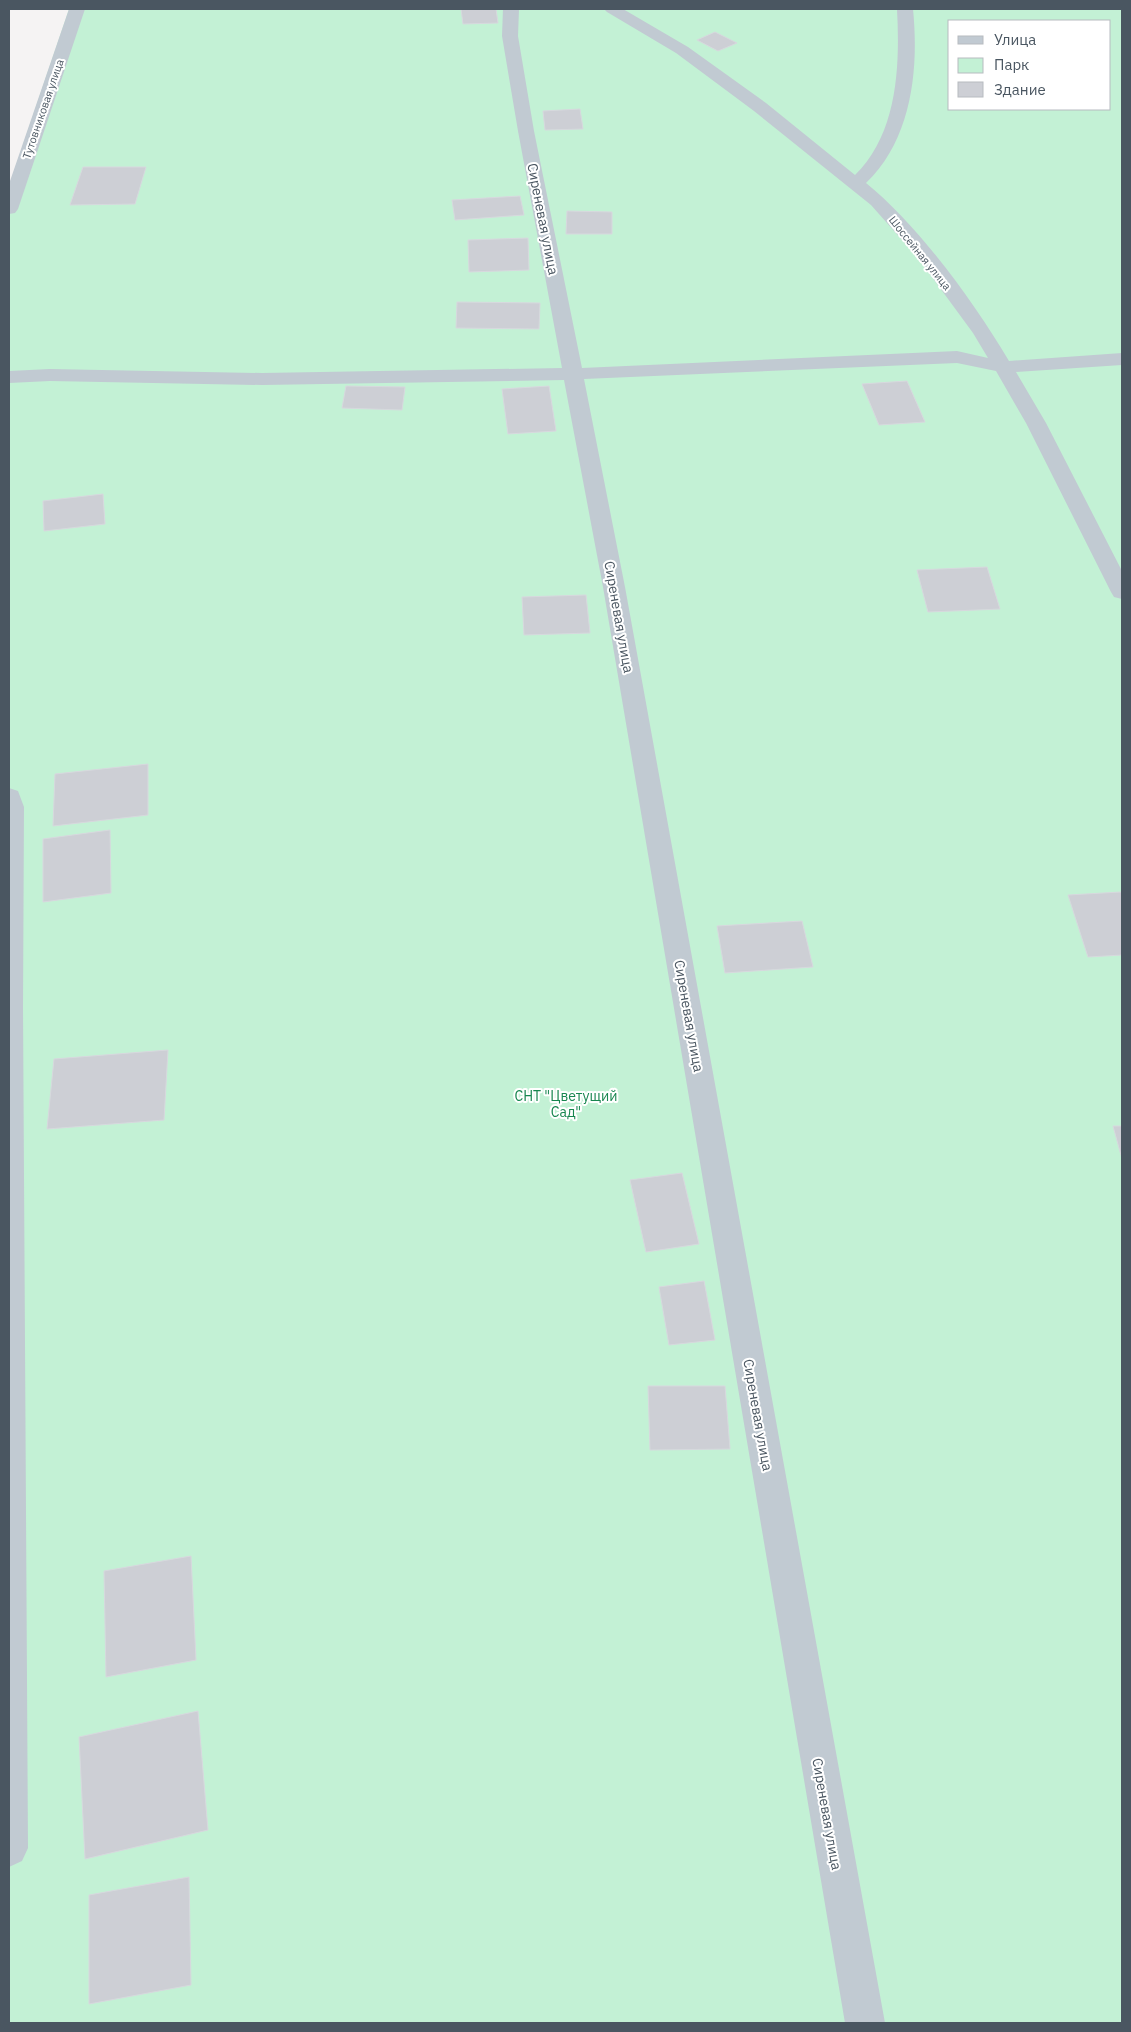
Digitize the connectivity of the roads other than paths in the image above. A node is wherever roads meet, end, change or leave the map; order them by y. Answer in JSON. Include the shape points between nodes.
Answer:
{"nodes":[{"id":1,"x":77,"y":9,"type":"edge"},
{"id":2,"x":511,"y":9,"type":"edge"},
{"id":3,"x":612,"y":9,"type":"edge"},
{"id":4,"x":905,"y":9,"type":"edge"},
{"id":5,"x":856,"y":183,"type":"junction"},
{"id":6,"x":9,"y":209,"type":"edge"},
{"id":7,"x":1122,"y":360,"type":"edge"},
{"id":8,"x":1002,"y":367,"type":"junction"},
{"id":9,"x":572,"y":374,"type":"junction"},
{"id":10,"x":9,"y":377,"type":"edge"},
{"id":11,"x":1122,"y":592,"type":"edge"},
{"id":12,"x":9,"y":797,"type":"edge"},
{"id":13,"x":9,"y":1848,"type":"edge"},
{"id":14,"x":865,"y":2023,"type":"edge"}],
"edges":[{"from":1,"to":6,"type":"street","name":"Тутовниковая улица"},
{"from":2,"to":9,"type":"street","name":"Сиреневая улица","via":[[510,36]]},
{"from":3,"to":5,"type":"street","name":"Шоссейная улица","via":[[682,50]]},
{"from":4,"to":5,"type":"street","via":[[906,61],[900,107],[892,133],[874,164]]},
{"from":5,"to":8,"type":"street","name":"Шоссейная улица","via":[[877,201],[924,254],[982,332]]},
{"from":7,"to":8,"type":"street"},
{"from":8,"to":9,"type":"street","via":[[957,358]]},
{"from":8,"to":11,"type":"street","name":"Шоссейная улица","via":[[1036,423]]},
{"from":9,"to":10,"type":"street","via":[[262,379]]},
{"from":9,"to":14,"type":"street","name":"Сиреневая улица","via":[[618,607]]},
{"from":12,"to":13,"type":"street","via":[[12,807]]}]}
